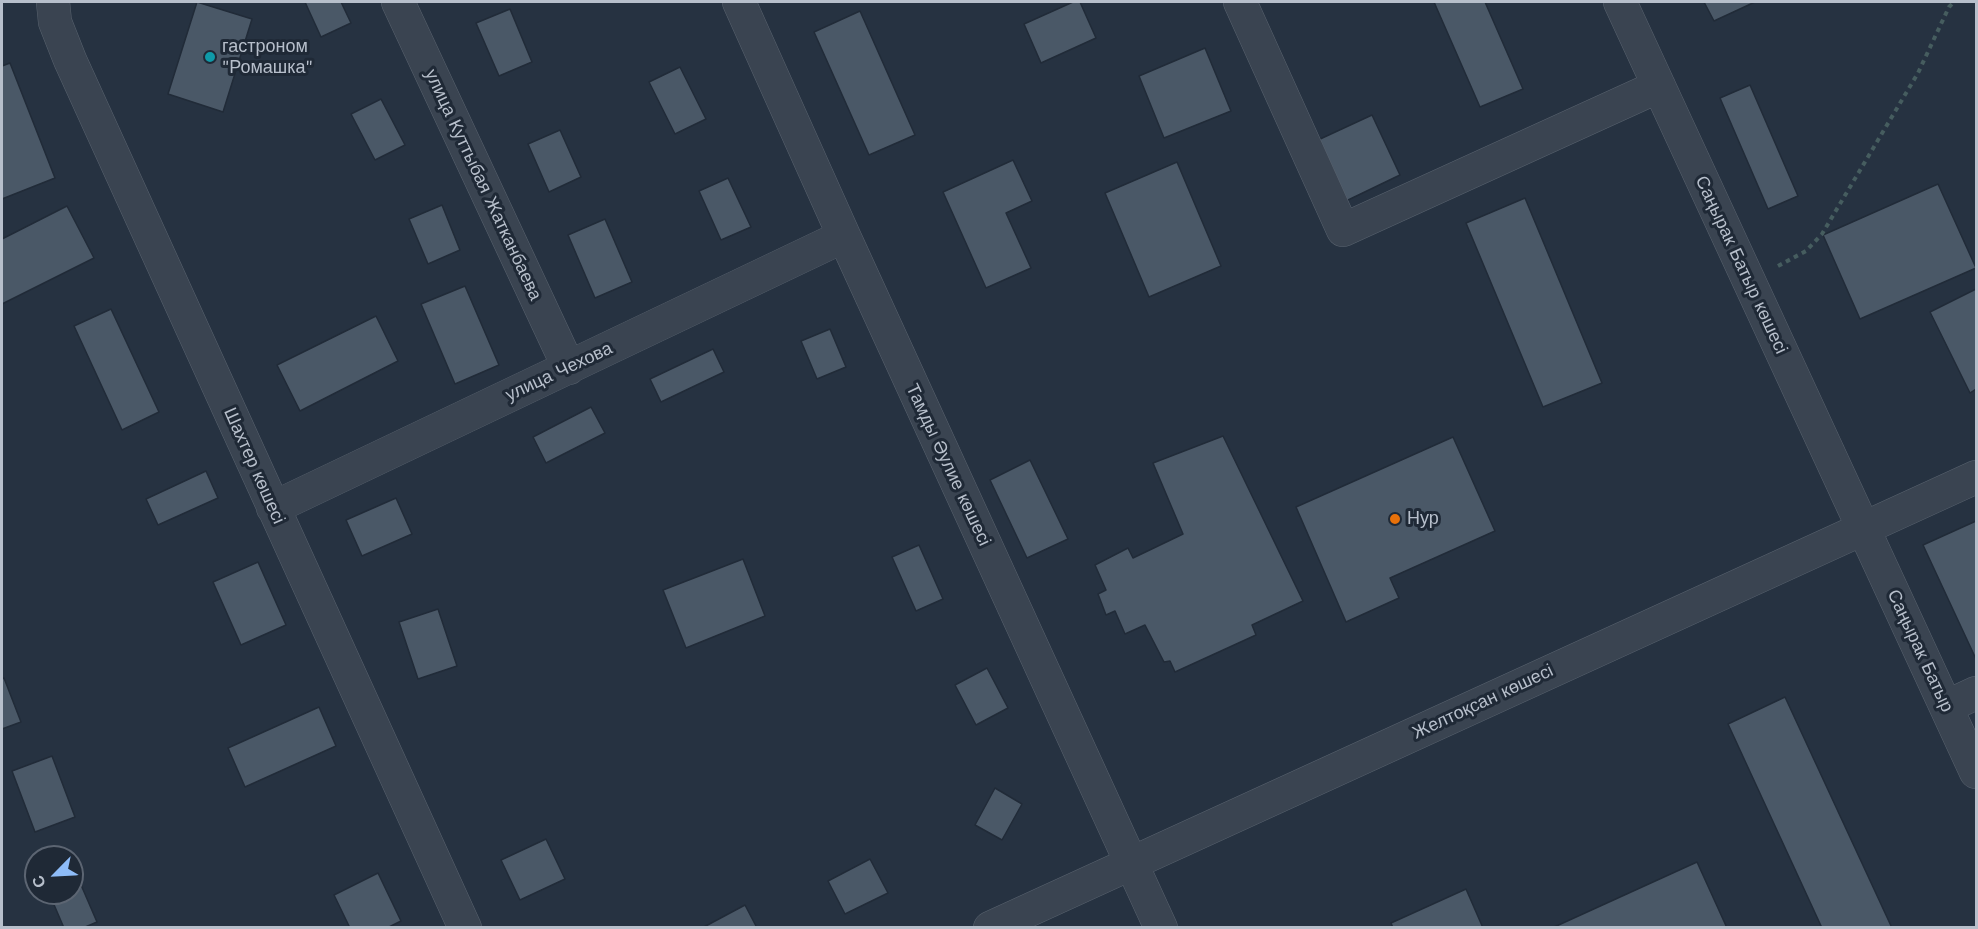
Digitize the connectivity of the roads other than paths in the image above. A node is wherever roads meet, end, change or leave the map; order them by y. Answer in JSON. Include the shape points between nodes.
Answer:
{"nodes":[{"id":1,"x":53,"y":2,"type":"edge"},
{"id":2,"x":398,"y":2,"type":"edge"},
{"id":3,"x":1240,"y":2,"type":"edge"},
{"id":4,"x":1620,"y":2,"type":"edge"},
{"id":5,"x":744,"y":3,"type":"edge"},
{"id":6,"x":1659,"y":86,"type":"junction"},
{"id":7,"x":844,"y":236,"type":"junction"},
{"id":8,"x":568,"y":368,"type":"junction"},
{"id":9,"x":1977,"y":477,"type":"edge"},
{"id":10,"x":273,"y":508,"type":"junction"},
{"id":11,"x":1863,"y":529,"type":"junction"},
{"id":12,"x":1977,"y":693,"type":"edge"},
{"id":13,"x":1946,"y":707,"type":"junction"},
{"id":14,"x":1977,"y":772,"type":"edge"},
{"id":15,"x":1131,"y":864,"type":"junction"},
{"id":16,"x":465,"y":927,"type":"edge"},
{"id":17,"x":990,"y":927,"type":"edge"},
{"id":18,"x":1161,"y":927,"type":"edge"}],
"edges":[{"from":1,"to":10,"type":"street","name":"Шахтер көшесі","via":[[55,22],[70,60]]},
{"from":2,"to":8,"type":"street","name":"улица Куттыбая Жатканбаева"},
{"from":3,"to":6,"type":"street","via":[[1343,230]]},
{"from":4,"to":6,"type":"street","name":"Саңырак Батыр көшесі"},
{"from":5,"to":7,"type":"street","name":"Тамды Әулие көшесі"},
{"from":6,"to":11,"type":"street","name":"Саңырак Батыр көшесі"},
{"from":7,"to":8,"type":"street","name":"улица Чехова"},
{"from":7,"to":15,"type":"street","name":"Тамды Әулие көшесі"},
{"from":8,"to":10,"type":"street","name":"улица Чехова"},
{"from":9,"to":11,"type":"street","name":"Желтоқсан көшесі"},
{"from":10,"to":16,"type":"street","name":"Шахтер көшесі"},
{"from":11,"to":13,"type":"street","name":"Саңырак Батыр"},
{"from":11,"to":15,"type":"street","name":"Желтоқсан көшесі"},
{"from":12,"to":13,"type":"street"},
{"from":13,"to":14,"type":"street","name":"Саңырак Батыр"},
{"from":15,"to":17,"type":"street","name":"Желтоқсан көшесі"},
{"from":15,"to":18,"type":"street","name":"Тамды Әулие көшесі"}]}
